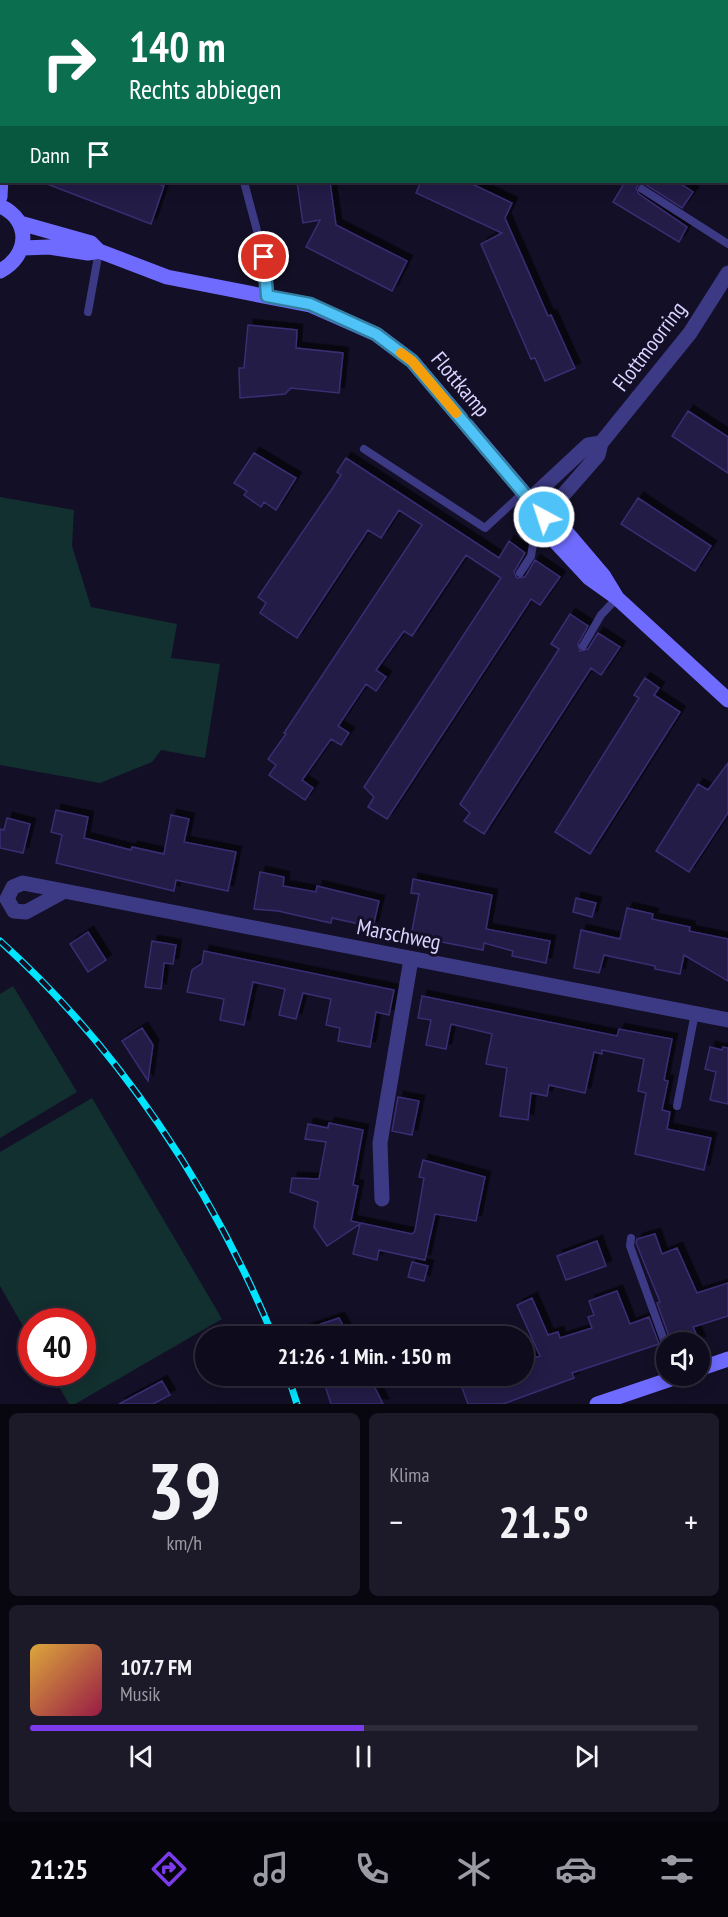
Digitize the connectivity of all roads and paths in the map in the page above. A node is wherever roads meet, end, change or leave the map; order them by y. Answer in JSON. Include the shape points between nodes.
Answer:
{"nodes":[{"id":1,"x":1,"y":183,"type":"edge"},
{"id":2,"x":244,"y":183,"type":"edge"},
{"id":3,"x":642,"y":189,"type":"dead end"},
{"id":4,"x":0,"y":198,"type":"edge"},
{"id":5,"x":0,"y":206,"type":"edge"},
{"id":6,"x":20,"y":223,"type":"junction"},
{"id":7,"x":728,"y":244,"type":"edge"},
{"id":8,"x":23,"y":248,"type":"junction"},
{"id":9,"x":99,"y":251,"type":"junction"},
{"id":10,"x":0,"y":271,"type":"edge"},
{"id":11,"x":728,"y":273,"type":"edge"},
{"id":12,"x":267,"y":296,"type":"junction"},
{"id":13,"x":88,"y":312,"type":"dead end"},
{"id":14,"x":602,"y":443,"type":"junction"},
{"id":15,"x":364,"y":449,"type":"dead end"},
{"id":16,"x":526,"y":496,"type":"junction"},
{"id":17,"x":548,"y":521,"type":"junction"},
{"id":18,"x":520,"y":573,"type":"dead end"},
{"id":19,"x":616,"y":598,"type":"junction"},
{"id":20,"x":583,"y":646,"type":"dead end"},
{"id":21,"x":728,"y":700,"type":"edge"},
{"id":22,"x":61,"y":893,"type":"dead end"},
{"id":23,"x":411,"y":959,"type":"junction"},
{"id":24,"x":695,"y":1013,"type":"junction"},
{"id":25,"x":728,"y":1020,"type":"edge"},
{"id":26,"x":677,"y":1106,"type":"dead end"},
{"id":27,"x":382,"y":1199,"type":"dead end"},
{"id":28,"x":631,"y":1238,"type":"dead end"},
{"id":29,"x":661,"y":1332,"type":"edge"},
{"id":30,"x":728,"y":1359,"type":"edge"},
{"id":31,"x":710,"y":1365,"type":"edge"},
{"id":32,"x":656,"y":1384,"type":"edge"},
{"id":33,"x":597,"y":1404,"type":"edge"}],
"edges":[{"from":1,"to":4,"type":"street"},
{"from":2,"to":12,"type":"lane","via":[[264,257]]},
{"from":3,"to":7,"type":"lane"},
{"from":5,"to":6,"type":"street","name":"Flottkamp"},
{"from":6,"to":8,"type":"street"},
{"from":6,"to":9,"type":"street","name":"Flottkamp","via":[[91,243]]},
{"from":8,"to":9,"type":"street","name":"Flottkamp"},
{"from":8,"to":10,"type":"street","via":[[18,258]]},
{"from":9,"to":12,"type":"street","name":"Flottkamp","via":[[166,277]]},
{"from":9,"to":13,"type":"lane"},
{"from":11,"to":14,"type":"street","name":"Flottmoorring","via":[[690,333]]},
{"from":12,"to":16,"type":"street","name":"Flottkamp","via":[[310,304],[376,334],[412,361]]},
{"from":14,"to":16,"type":"street","name":"Flottmoorring","via":[[588,445]]},
{"from":14,"to":17,"type":"street","name":"Flottmoorring","via":[[598,455]]},
{"from":15,"to":16,"type":"lane","via":[[485,528]]},
{"from":16,"to":17,"type":"street","name":"Flottkamp"},
{"from":17,"to":18,"type":"lane","via":[[535,533],[531,556]]},
{"from":17,"to":19,"type":"street","name":"Flottkamp","via":[[550,536],[589,578]]},
{"from":19,"to":20,"type":"lane"},
{"from":19,"to":21,"type":"street","name":"Flottkamp"},
{"from":22,"to":23,"type":"street","name":"Marschweg"},
{"from":23,"to":24,"type":"street","name":"Marschweg"},
{"from":23,"to":27,"type":"street","via":[[380,1143]]},
{"from":24,"to":25,"type":"street","name":"Marschweg"},
{"from":24,"to":26,"type":"lane"},
{"from":28,"to":29,"type":"lane","via":[[630,1246]]},
{"from":30,"to":31,"type":"street"},
{"from":32,"to":33,"type":"street"}]}
